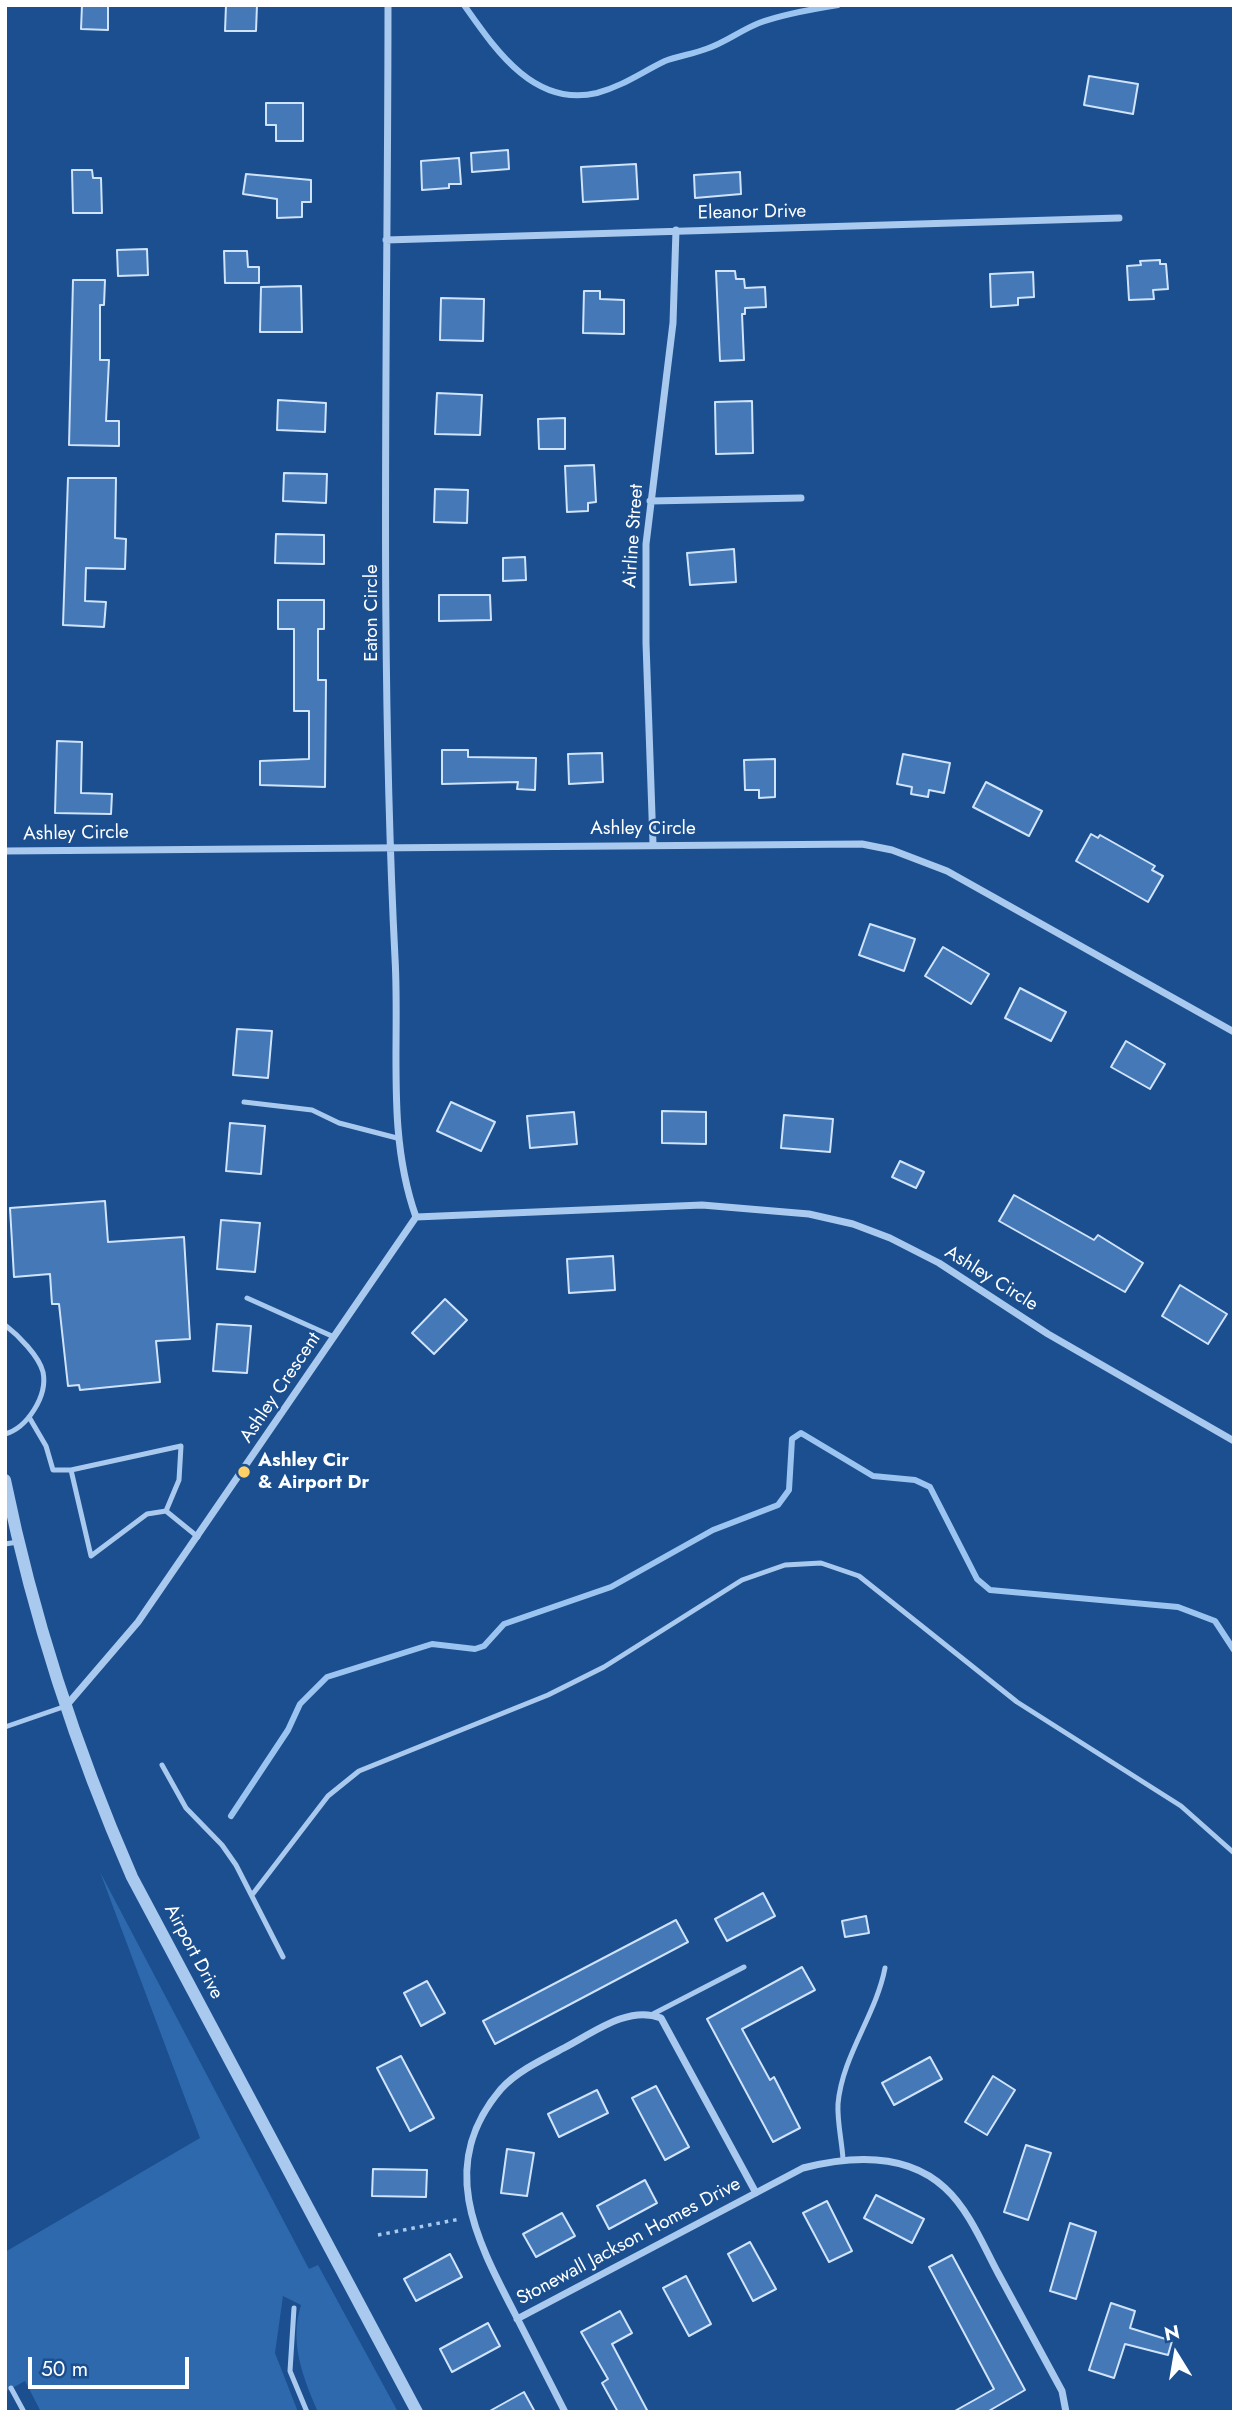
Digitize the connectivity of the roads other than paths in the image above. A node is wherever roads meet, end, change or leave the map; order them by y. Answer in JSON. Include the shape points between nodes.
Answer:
{"nodes":[{"id":1,"x":388,"y":5,"type":"edge"},
{"id":2,"x":1119,"y":218,"type":"dead end"},
{"id":3,"x":676,"y":230,"type":"junction"},
{"id":4,"x":386,"y":240,"type":"junction"},
{"id":5,"x":801,"y":498,"type":"dead end"},
{"id":6,"x":650,"y":501,"type":"junction"},
{"id":7,"x":653,"y":844,"type":"junction"},
{"id":8,"x":390,"y":847,"type":"junction"},
{"id":9,"x":5,"y":851,"type":"edge"},
{"id":10,"x":1234,"y":1032,"type":"edge"},
{"id":11,"x":244,"y":1102,"type":"dead end"},
{"id":12,"x":397,"y":1138,"type":"junction"},
{"id":13,"x":416,"y":1217,"type":"junction"},
{"id":14,"x":247,"y":1298,"type":"dead end"},
{"id":15,"x":5,"y":1325,"type":"edge"},
{"id":16,"x":334,"y":1337,"type":"junction"},
{"id":17,"x":29,"y":1417,"type":"junction"},
{"id":18,"x":5,"y":1434,"type":"edge"},
{"id":19,"x":1234,"y":1441,"type":"edge"},
{"id":20,"x":71,"y":1470,"type":"junction"},
{"id":21,"x":5,"y":1480,"type":"edge"},
{"id":22,"x":166,"y":1511,"type":"junction"},
{"id":23,"x":198,"y":1537,"type":"junction"},
{"id":24,"x":11,"y":1543,"type":"edge"},
{"id":25,"x":66,"y":1706,"type":"junction"},
{"id":26,"x":5,"y":1727,"type":"edge"},
{"id":27,"x":162,"y":1765,"type":"dead end"},
{"id":28,"x":1234,"y":1853,"type":"edge"},
{"id":29,"x":252,"y":1895,"type":"junction"},
{"id":30,"x":283,"y":1957,"type":"dead end"},
{"id":31,"x":744,"y":1967,"type":"dead end"},
{"id":32,"x":885,"y":1968,"type":"dead end"},
{"id":33,"x":653,"y":2014,"type":"junction"},
{"id":34,"x":844,"y":2159,"type":"junction"},
{"id":35,"x":756,"y":2193,"type":"junction"},
{"id":36,"x":294,"y":2308,"type":"dead end"},
{"id":37,"x":517,"y":2319,"type":"junction"},
{"id":38,"x":11,"y":2388,"type":"dead end"},
{"id":39,"x":24,"y":2412,"type":"edge"},
{"id":40,"x":307,"y":2412,"type":"edge"},
{"id":41,"x":417,"y":2412,"type":"edge"},
{"id":42,"x":565,"y":2412,"type":"edge"},
{"id":43,"x":1066,"y":2412,"type":"edge"}],
"edges":[{"from":1,"to":4,"type":"street","name":"Eaton Circle"},
{"from":2,"to":3,"type":"street","name":"Eleanor Drive"},
{"from":3,"to":4,"type":"street","name":"Eleanor Drive"},
{"from":3,"to":6,"type":"street","name":"Airline Street","via":[[671,346]]},
{"from":4,"to":8,"type":"street","name":"Eaton Circle"},
{"from":5,"to":6,"type":"street"},
{"from":6,"to":7,"type":"street","name":"Airline Street","via":[[646,643]]},
{"from":7,"to":8,"type":"street","name":"Ashley Circle"},
{"from":7,"to":10,"type":"street","name":"Ashley Circle","via":[[862,844],[892,850],[947,871]]},
{"from":8,"to":9,"type":"street","name":"Ashley Circle"},
{"from":8,"to":12,"type":"street","name":"Eaton Circle"},
{"from":11,"to":12,"type":"lane","via":[[312,1110],[339,1123]]},
{"from":12,"to":13,"type":"street","name":"Eaton Circle","via":[[399,1162]]},
{"from":13,"to":16,"type":"street","name":"Ashley Crescent"},
{"from":13,"to":19,"type":"street","name":"Ashley Circle","via":[[702,1205],[809,1213],[853,1224],[939,1264],[1048,1334]]},
{"from":14,"to":16,"type":"lane"},
{"from":15,"to":17,"type":"lane","via":[[43,1372],[39,1398]]},
{"from":16,"to":23,"type":"street","name":"Ashley Crescent"},
{"from":17,"to":18,"type":"lane"},
{"from":17,"to":20,"type":"lane","via":[[46,1446],[52,1470]]},
{"from":20,"to":22,"type":"lane","via":[[91,1556],[147,1514]]},
{"from":20,"to":22,"type":"lane","via":[[181,1446],[179,1480]]},
{"from":21,"to":24,"type":"street","name":"Airport Drive"},
{"from":22,"to":23,"type":"lane"},
{"from":23,"to":25,"type":"street","name":"Ashley Crescent","via":[[138,1622]]},
{"from":24,"to":25,"type":"street","name":"Airport Drive"},
{"from":25,"to":26,"type":"lane"},
{"from":25,"to":41,"type":"street","name":"Airport Drive","via":[[97,1795],[154,1921]]},
{"from":27,"to":29,"type":"lane","via":[[186,1808],[222,1845]]},
{"from":28,"to":29,"type":"lane","via":[[1181,1806],[1017,1702],[859,1576],[821,1563],[785,1565],[742,1580],[582,1679],[359,1771],[328,1796]]},
{"from":29,"to":30,"type":"lane"},
{"from":31,"to":33,"type":"lane"},
{"from":32,"to":34,"type":"lane","via":[[838,2104]]},
{"from":33,"to":35,"type":"street","name":"Stonewall Jackson Homes Drive","via":[[674,2036]]},
{"from":33,"to":37,"type":"street","name":"Stonewall Jackson Homes Drive","via":[[624,2017],[518,2075],[502,2089],[479,2123],[466,2167],[468,2203],[478,2237]]},
{"from":34,"to":35,"type":"street","name":"Stonewall Jackson Homes Drive","via":[[803,2168]]},
{"from":34,"to":43,"type":"street","name":"Stonewall Jackson Homes Drive","via":[[881,2159],[915,2170],[947,2189],[967,2217],[1062,2391]]},
{"from":35,"to":37,"type":"street","name":"Stonewall Jackson Homes Drive"},
{"from":36,"to":40,"type":"lane","via":[[290,2371]]},
{"from":37,"to":42,"type":"street","name":"Stonewall Jackson Homes Drive"},
{"from":38,"to":39,"type":"lane"}]}
